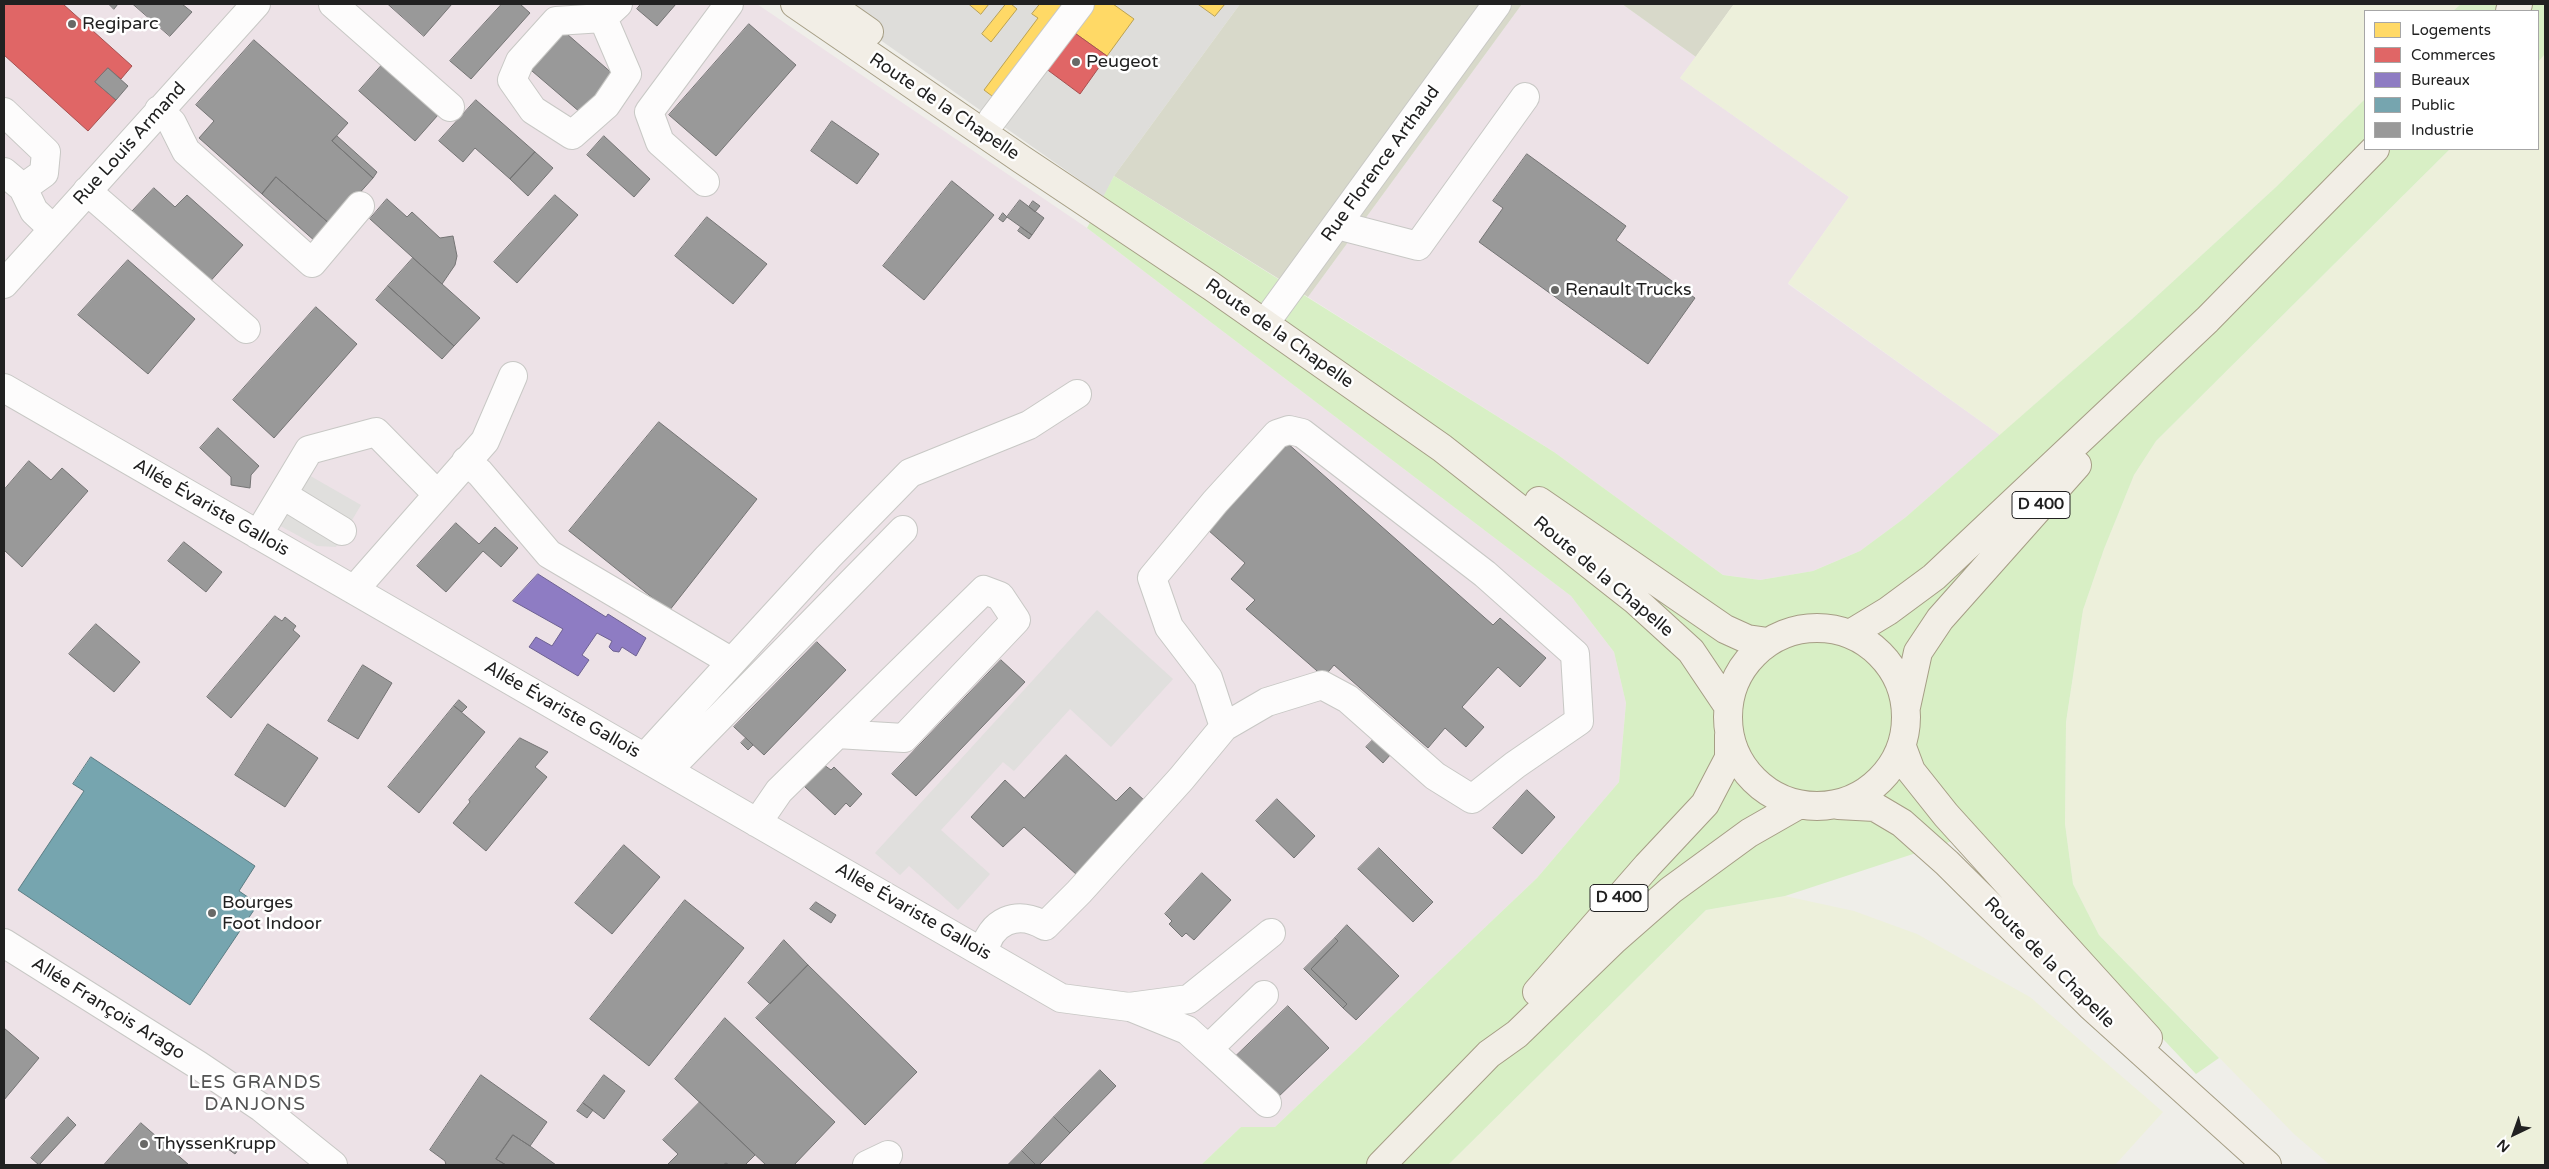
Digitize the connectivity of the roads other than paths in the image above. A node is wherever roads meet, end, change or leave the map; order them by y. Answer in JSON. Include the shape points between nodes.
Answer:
{"nodes":[{"id":1,"x":333,"y":4,"type":"edge"},
{"id":2,"x":729,"y":4,"type":"edge"},
{"id":3,"x":1080,"y":4,"type":"edge"},
{"id":4,"x":1497,"y":4,"type":"edge"},
{"id":5,"x":811,"y":6,"type":"edge"},
{"id":6,"x":247,"y":7,"type":"edge"},
{"id":7,"x":610,"y":11,"type":"edge"},
{"id":8,"x":1526,"y":97,"type":"dead end"},
{"id":9,"x":450,"y":107,"type":"dead end"},
{"id":10,"x":159,"y":110,"type":"junction"},
{"id":11,"x":4,"y":112,"type":"edge"},
{"id":12,"x":992,"y":120,"type":"junction"},
{"id":13,"x":2374,"y":150,"type":"edge"},
{"id":14,"x":13,"y":180,"type":"edge"},
{"id":15,"x":705,"y":182,"type":"dead end"},
{"id":16,"x":87,"y":191,"type":"junction"},
{"id":17,"x":360,"y":206,"type":"dead end"},
{"id":18,"x":1337,"y":226,"type":"junction"},
{"id":19,"x":53,"y":229,"type":"junction"},
{"id":20,"x":4,"y":284,"type":"edge"},
{"id":21,"x":1268,"y":318,"type":"junction"},
{"id":22,"x":2207,"y":320,"type":"junction"},
{"id":23,"x":246,"y":329,"type":"dead end"},
{"id":24,"x":513,"y":376,"type":"dead end"},
{"id":25,"x":4,"y":388,"type":"edge"},
{"id":26,"x":1077,"y":394,"type":"dead end"},
{"id":27,"x":466,"y":462,"type":"junction"},
{"id":28,"x":437,"y":494,"type":"junction"},
{"id":29,"x":283,"y":495,"type":"junction"},
{"id":30,"x":903,"y":530,"type":"dead end"},
{"id":31,"x":342,"y":531,"type":"dead end"},
{"id":32,"x":258,"y":535,"type":"junction"},
{"id":33,"x":354,"y":590,"type":"junction"},
{"id":34,"x":1850,"y":634,"type":"junction"},
{"id":35,"x":1768,"y":642,"type":"junction"},
{"id":36,"x":732,"y":662,"type":"junction"},
{"id":37,"x":1728,"y":706,"type":"junction"},
{"id":38,"x":1906,"y":707,"type":"junction"},
{"id":39,"x":1224,"y":727,"type":"junction"},
{"id":40,"x":1729,"y":733,"type":"junction"},
{"id":41,"x":837,"y":734,"type":"junction"},
{"id":42,"x":1902,"y":747,"type":"junction"},
{"id":43,"x":657,"y":764,"type":"junction"},
{"id":44,"x":1798,"y":805,"type":"junction"},
{"id":45,"x":1838,"y":805,"type":"junction"},
{"id":46,"x":757,"y":823,"type":"junction"},
{"id":47,"x":1270,"y":933,"type":"dead end"},
{"id":48,"x":4,"y":943,"type":"edge"},
{"id":49,"x":984,"y":953,"type":"junction"},
{"id":50,"x":1264,"y":995,"type":"dead end"},
{"id":51,"x":1129,"y":1006,"type":"junction"},
{"id":52,"x":1208,"y":1049,"type":"junction"},
{"id":53,"x":1489,"y":1054,"type":"junction"},
{"id":54,"x":1267,"y":1103,"type":"dead end"},
{"id":55,"x":2257,"y":1157,"type":"edge"},
{"id":56,"x":333,"y":1165,"type":"edge"},
{"id":57,"x":1381,"y":1165,"type":"edge"}],
"edges":[{"from":1,"to":9,"type":"street"},
{"from":2,"to":15,"type":"street","via":[[648,112],[660,142]]},
{"from":3,"to":12,"type":"street"},
{"from":4,"to":18,"type":"street","name":"Rue Florence Arthaud"},
{"from":5,"to":12,"type":"main road","name":"Route de la Chapelle"},
{"from":5,"to":21,"type":"main road","name":"Route de la Chapelle"},
{"from":6,"to":10,"type":"street","name":"Rue Louis Armand"},
{"from":7,"to":7,"type":"street","via":[[627,74],[606,106],[572,135],[533,110],[512,80],[520,61],[556,22]]},
{"from":8,"to":18,"type":"street","via":[[1418,246]]},
{"from":10,"to":16,"type":"street","name":"Rue Louis Armand"},
{"from":10,"to":17,"type":"street","via":[[172,123],[186,151],[312,263]]},
{"from":11,"to":14,"type":"street","via":[[46,152],[44,173]]},
{"from":12,"to":21,"type":"main road","name":"Route de la Chapelle"},
{"from":13,"to":22,"type":"main road","number":"D 400"},
{"from":14,"to":19,"type":"street","via":[[34,211]]},
{"from":16,"to":19,"type":"street","name":"Rue Louis Armand"},
{"from":16,"to":23,"type":"street"},
{"from":18,"to":21,"type":"street","name":"Rue Florence Arthaud"},
{"from":19,"to":20,"type":"street","name":"Rue Louis Armand"},
{"from":21,"to":35,"type":"main road","name":"Route de la Chapelle","via":[[1725,630],[1747,639]]},
{"from":21,"to":37,"type":"main road","name":"Route de la Chapelle","via":[[1442,448],[1635,600],[1691,651]]},
{"from":22,"to":34,"type":"main road","number":"D 400","via":[[1934,577],[1888,612]]},
{"from":22,"to":38,"type":"main road","number":"D 400","via":[[1940,619],[1918,652]]},
{"from":24,"to":27,"type":"street","via":[[485,441]]},
{"from":25,"to":32,"type":"street","name":"Allée Évariste Gallois"},
{"from":26,"to":36,"type":"street","via":[[1029,425],[910,473]]},
{"from":27,"to":28,"type":"street"},
{"from":27,"to":36,"type":"street","via":[[480,473],[549,554]]},
{"from":28,"to":29,"type":"street","via":[[376,432],[309,450]]},
{"from":28,"to":33,"type":"street"},
{"from":29,"to":31,"type":"street"},
{"from":29,"to":32,"type":"street"},
{"from":30,"to":43,"type":"street"},
{"from":32,"to":33,"type":"street","name":"Allée Évariste Gallois"},
{"from":33,"to":43,"type":"street","name":"Allée Évariste Gallois"},
{"from":34,"to":35,"type":"main road","via":[[1822,628],[1794,630]]},
{"from":34,"to":38,"type":"main road","via":[[1871,646],[1888,663],[1900,684]]},
{"from":35,"to":37,"type":"main road","via":[[1749,659],[1735,681]]},
{"from":36,"to":43,"type":"street"},
{"from":37,"to":40,"type":"main road"},
{"from":38,"to":42,"type":"main road"},
{"from":39,"to":39,"type":"street","via":[[1208,678],[1169,627],[1152,578],[1277,434],[1289,430],[1302,433],[1485,574],[1575,654],[1578,721],[1472,800],[1435,776],[1348,699],[1322,686],[1267,702]]},
{"from":39,"to":49,"type":"street","via":[[1143,821],[1045,926],[1029,918],[1002,922],[989,936]]},
{"from":40,"to":44,"type":"main road","via":[[1737,758],[1753,780],[1774,796]]},
{"from":40,"to":53,"type":"main road","number":"D 400","via":[[1729,758],[1705,804],[1509,1024]]},
{"from":41,"to":41,"type":"street","via":[[984,590],[1000,596],[1016,620],[904,738]]},
{"from":41,"to":46,"type":"street","via":[[779,791]]},
{"from":42,"to":45,"type":"main road","via":[[1888,773],[1865,793]]},
{"from":42,"to":55,"type":"main road","name":"Route de la Chapelle","via":[[1911,771],[1946,815]]},
{"from":43,"to":46,"type":"street","name":"Allée Évariste Gallois"},
{"from":44,"to":45,"type":"main road"},
{"from":44,"to":53,"type":"main road","number":"D 400","via":[[1749,833],[1671,890],[1517,1034]]},
{"from":45,"to":55,"type":"main road","name":"Route de la Chapelle","via":[[1875,807],[1902,823],[1961,876],[2098,1013]]},
{"from":46,"to":49,"type":"street","name":"Allée Évariste Gallois"},
{"from":47,"to":51,"type":"street","via":[[1190,999]]},
{"from":48,"to":56,"type":"street","name":"Allée François Arago","via":[[206,1070],[262,1108]]},
{"from":49,"to":51,"type":"street","name":"Allée Évariste Gallois","via":[[1061,998]]},
{"from":50,"to":52,"type":"street"},
{"from":51,"to":52,"type":"street","via":[[1187,1030]]},
{"from":52,"to":54,"type":"street"},
{"from":53,"to":57,"type":"main road","number":"D 400"}]}
